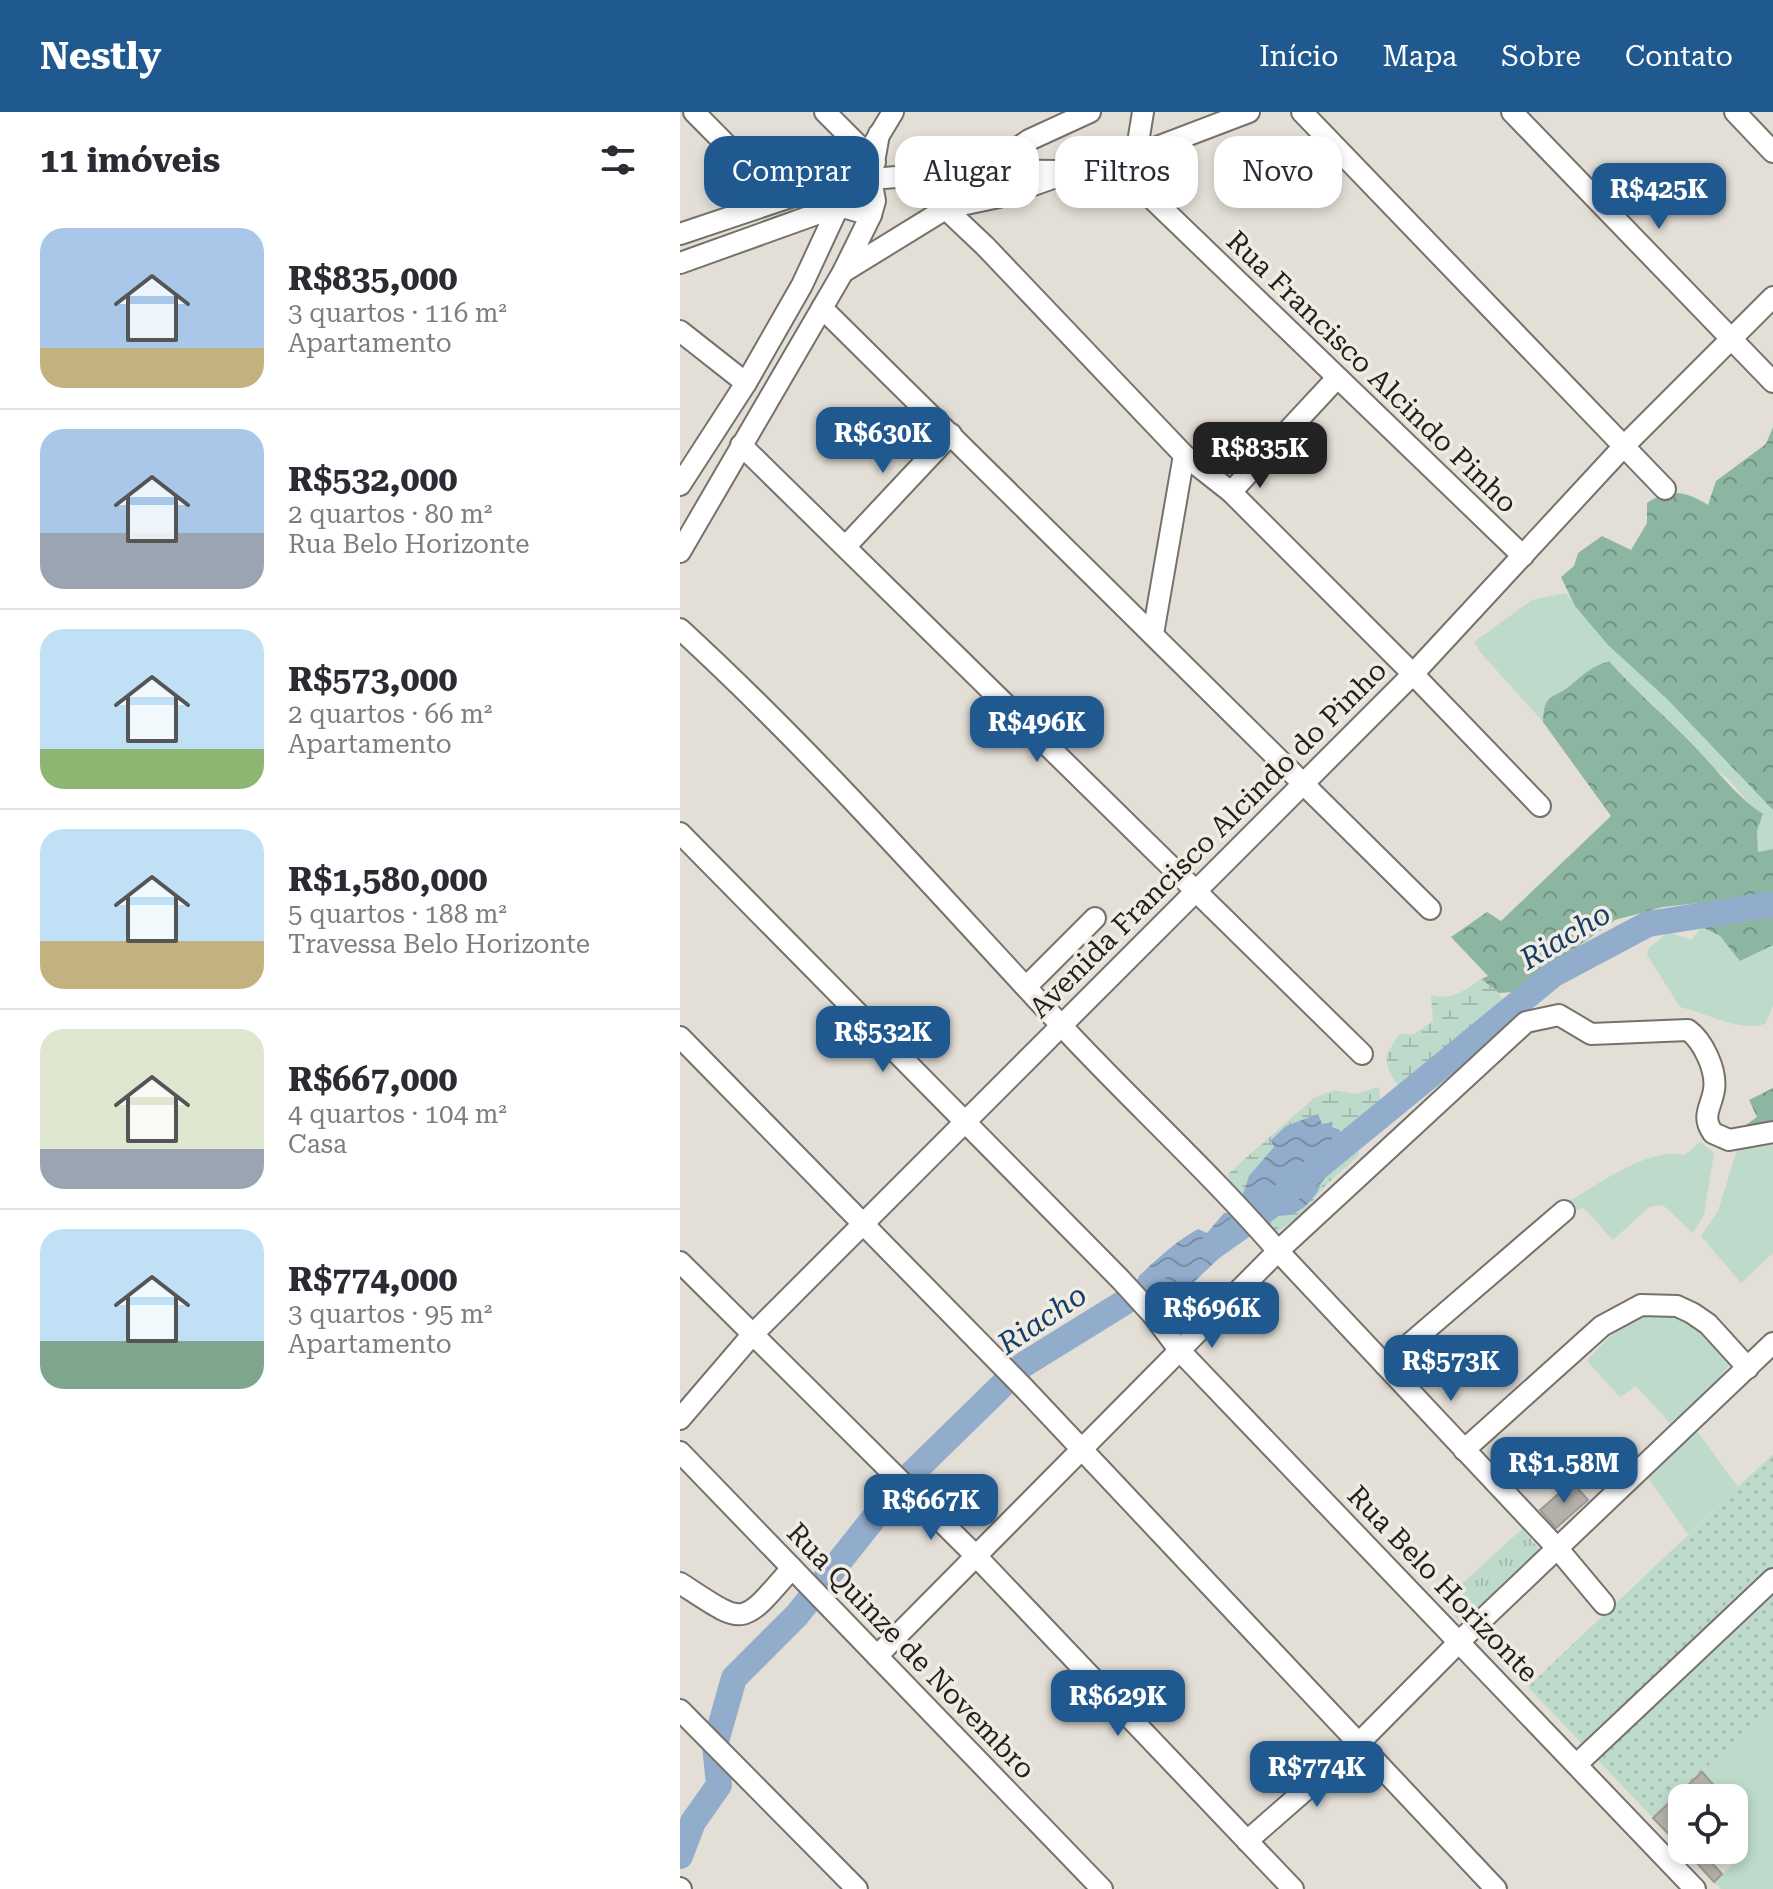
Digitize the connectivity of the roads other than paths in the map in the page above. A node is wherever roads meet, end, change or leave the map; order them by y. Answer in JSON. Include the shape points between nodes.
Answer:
{"nodes":[{"id":1,"x":694,"y":112,"type":"edge"},
{"id":2,"x":825,"y":112,"type":"edge"},
{"id":3,"x":893,"y":112,"type":"edge"},
{"id":4,"x":1090,"y":112,"type":"edge"},
{"id":5,"x":1143,"y":112,"type":"edge"},
{"id":6,"x":1249,"y":112,"type":"edge"},
{"id":7,"x":1302,"y":112,"type":"edge"},
{"id":8,"x":1512,"y":112,"type":"edge"},
{"id":9,"x":1735,"y":112,"type":"edge"},
{"id":10,"x":718,"y":136,"type":"edge"},
{"id":11,"x":845,"y":136,"type":"edge"},
{"id":12,"x":878,"y":136,"type":"edge"},
{"id":13,"x":1038,"y":136,"type":"edge"},
{"id":14,"x":1139,"y":136,"type":"edge"},
{"id":15,"x":1186,"y":136,"type":"edge"},
{"id":16,"x":1773,"y":152,"type":"edge"},
{"id":17,"x":754,"y":208,"type":"edge"},
{"id":18,"x":833,"y":208,"type":"edge"},
{"id":19,"x":838,"y":208,"type":"edge"},
{"id":20,"x":846,"y":208,"type":"edge"},
{"id":21,"x":873,"y":208,"type":"edge"},
{"id":22,"x":947,"y":208,"type":"joint"},
{"id":23,"x":1162,"y":208,"type":"edge"},
{"id":24,"x":871,"y":215,"type":"junction"},
{"id":25,"x":680,"y":234,"type":"edge"},
{"id":26,"x":686,"y":261,"type":"edge"},
{"id":27,"x":843,"y":272,"type":"junction"},
{"id":28,"x":1773,"y":297,"type":"edge"},
{"id":29,"x":822,"y":308,"type":"junction"},
{"id":30,"x":680,"y":331,"type":"edge"},
{"id":31,"x":1732,"y":338,"type":"junction"},
{"id":32,"x":1337,"y":378,"type":"junction"},
{"id":33,"x":1773,"y":382,"type":"edge"},
{"id":34,"x":746,"y":383,"type":"junction"},
{"id":35,"x":951,"y":434,"type":"junction"},
{"id":36,"x":741,"y":445,"type":"junction"},
{"id":37,"x":1624,"y":446,"type":"junction"},
{"id":38,"x":1184,"y":455,"type":"junction"},
{"id":39,"x":680,"y":485,"type":"edge"},
{"id":40,"x":1665,"y":489,"type":"dead end"},
{"id":41,"x":1231,"y":492,"type":"junction"},
{"id":42,"x":846,"y":546,"type":"junction"},
{"id":43,"x":680,"y":552,"type":"edge"},
{"id":44,"x":1523,"y":556,"type":"junction"},
{"id":45,"x":680,"y":629,"type":"edge"},
{"id":46,"x":1153,"y":634,"type":"junction"},
{"id":47,"x":1413,"y":674,"type":"junction"},
{"id":48,"x":1305,"y":782,"type":"junction"},
{"id":49,"x":1540,"y":806,"type":"dead end"},
{"id":50,"x":680,"y":833,"type":"edge"},
{"id":51,"x":1199,"y":891,"type":"junction"},
{"id":52,"x":1430,"y":909,"type":"dead end"},
{"id":53,"x":1095,"y":918,"type":"dead end"},
{"id":54,"x":1026,"y":987,"type":"junction"},
{"id":55,"x":1060,"y":1025,"type":"junction"},
{"id":56,"x":680,"y":1037,"type":"edge"},
{"id":57,"x":1362,"y":1054,"type":"dead end"},
{"id":58,"x":962,"y":1122,"type":"junction"},
{"id":59,"x":1773,"y":1132,"type":"edge"},
{"id":60,"x":1564,"y":1211,"type":"dead end"},
{"id":61,"x":863,"y":1225,"type":"junction"},
{"id":62,"x":1278,"y":1251,"type":"junction"},
{"id":63,"x":680,"y":1262,"type":"edge"},
{"id":64,"x":752,"y":1335,"type":"junction"},
{"id":65,"x":1773,"y":1343,"type":"edge"},
{"id":66,"x":1180,"y":1351,"type":"junction"},
{"id":67,"x":1385,"y":1365,"type":"junction"},
{"id":68,"x":1748,"y":1368,"type":"junction"},
{"id":69,"x":680,"y":1419,"type":"edge"},
{"id":70,"x":1081,"y":1449,"type":"junction"},
{"id":71,"x":1464,"y":1450,"type":"junction"},
{"id":72,"x":680,"y":1452,"type":"edge"},
{"id":73,"x":1558,"y":1549,"type":"junction"},
{"id":74,"x":976,"y":1556,"type":"junction"},
{"id":75,"x":798,"y":1574,"type":"junction"},
{"id":76,"x":1773,"y":1579,"type":"edge"},
{"id":77,"x":680,"y":1583,"type":"edge"},
{"id":78,"x":1604,"y":1604,"type":"dead end"},
{"id":79,"x":1461,"y":1643,"type":"junction"},
{"id":80,"x":877,"y":1656,"type":"junction"},
{"id":81,"x":680,"y":1710,"type":"edge"},
{"id":82,"x":1358,"y":1744,"type":"junction"},
{"id":83,"x":1577,"y":1764,"type":"junction"},
{"id":84,"x":1247,"y":1841,"type":"junction"},
{"id":85,"x":857,"y":1889,"type":"edge"},
{"id":86,"x":1102,"y":1889,"type":"edge"},
{"id":87,"x":1293,"y":1889,"type":"edge"},
{"id":88,"x":1496,"y":1889,"type":"edge"},
{"id":89,"x":1695,"y":1889,"type":"edge"}],
"edges":[{"from":1,"to":10,"type":"street"},
{"from":2,"to":11,"type":"street"},
{"from":3,"to":12,"type":"street"},
{"from":4,"to":13,"type":"street"},
{"from":5,"to":14,"type":"street"},
{"from":6,"to":15,"type":"street"},
{"from":7,"to":37,"type":"street"},
{"from":8,"to":31,"type":"street"},
{"from":9,"to":16,"type":"street"},
{"from":17,"to":25,"type":"street"},
{"from":18,"to":26,"type":"street"},
{"from":19,"to":34,"type":"street"},
{"from":20,"to":24,"type":"street"},
{"from":21,"to":24,"type":"street"},
{"from":22,"to":27,"type":"street"},
{"from":22,"to":38,"type":"street"},
{"from":23,"to":32,"type":"street","name":"Rua Francisco Alcindo Pinho"},
{"from":24,"to":27,"type":"street"},
{"from":25,"to":26,"type":"street"},
{"from":27,"to":29,"type":"street"},
{"from":28,"to":31,"type":"street","name":"Avenida Francisco Alcindo do Pinho"},
{"from":29,"to":35,"type":"street"},
{"from":29,"to":36,"type":"street"},
{"from":30,"to":34,"type":"street"},
{"from":31,"to":33,"type":"street"},
{"from":31,"to":37,"type":"street","name":"Avenida Francisco Alcindo do Pinho"},
{"from":32,"to":41,"type":"street"},
{"from":32,"to":44,"type":"street","name":"Rua Francisco Alcindo Pinho"},
{"from":34,"to":39,"type":"street"},
{"from":35,"to":42,"type":"street"},
{"from":35,"to":46,"type":"street"},
{"from":36,"to":42,"type":"street"},
{"from":36,"to":43,"type":"street"},
{"from":37,"to":40,"type":"street"},
{"from":37,"to":44,"type":"street","name":"Avenida Francisco Alcindo do Pinho"},
{"from":38,"to":41,"type":"street"},
{"from":38,"to":46,"type":"street"},
{"from":41,"to":47,"type":"street"},
{"from":42,"to":51,"type":"street"},
{"from":44,"to":47,"type":"street","name":"Avenida Francisco Alcindo do Pinho"},
{"from":45,"to":54,"type":"street","via":[[746,690]]},
{"from":46,"to":48,"type":"street"},
{"from":47,"to":48,"type":"street","name":"Avenida Francisco Alcindo do Pinho"},
{"from":47,"to":49,"type":"street"},
{"from":48,"to":51,"type":"street","name":"Avenida Francisco Alcindo do Pinho"},
{"from":48,"to":52,"type":"street"},
{"from":50,"to":58,"type":"street"},
{"from":51,"to":55,"type":"street","name":"Avenida Francisco Alcindo do Pinho"},
{"from":51,"to":57,"type":"street"},
{"from":53,"to":54,"type":"street"},
{"from":54,"to":55,"type":"street"},
{"from":55,"to":58,"type":"street","name":"Avenida Francisco Alcindo do Pinho"},
{"from":55,"to":62,"type":"street","via":[[1242,1207]]},
{"from":56,"to":61,"type":"street"},
{"from":58,"to":61,"type":"street","name":"Avenida Francisco Alcindo do Pinho"},
{"from":58,"to":66,"type":"street","name":"Rua Belo Horizonte","via":[[1121,1280]]},
{"from":59,"to":62,"type":"street","via":[[1729,1140],[1713,1133],[1706,1113],[1713,1076],[1698,1039],[1688,1030],[1591,1034],[1559,1015],[1526,1022]]},
{"from":60,"to":67,"type":"street"},
{"from":61,"to":64,"type":"street","name":"Avenida Francisco Alcindo do Pinho"},
{"from":61,"to":70,"type":"street"},
{"from":62,"to":66,"type":"street"},
{"from":62,"to":67,"type":"street"},
{"from":63,"to":64,"type":"street"},
{"from":64,"to":69,"type":"street","name":"Avenida Francisco Alcindo do Pinho"},
{"from":64,"to":74,"type":"street"},
{"from":65,"to":68,"type":"street"},
{"from":66,"to":70,"type":"street"},
{"from":66,"to":79,"type":"street","name":"Rua Belo Horizonte"},
{"from":67,"to":71,"type":"street"},
{"from":68,"to":71,"type":"street","via":[[1692,1313],[1667,1304],[1641,1305],[1602,1326]]},
{"from":68,"to":73,"type":"street"},
{"from":70,"to":74,"type":"street"},
{"from":70,"to":82,"type":"street"},
{"from":71,"to":73,"type":"street"},
{"from":72,"to":75,"type":"street","name":"Rua Quinze de Novembro"},
{"from":73,"to":78,"type":"street"},
{"from":73,"to":79,"type":"street"},
{"from":74,"to":80,"type":"street"},
{"from":74,"to":84,"type":"street"},
{"from":75,"to":77,"type":"street","via":[[756,1609],[732,1617]]},
{"from":75,"to":80,"type":"street","name":"Rua Quinze de Novembro"},
{"from":76,"to":83,"type":"street"},
{"from":79,"to":82,"type":"street"},
{"from":79,"to":83,"type":"street","name":"Rua Belo Horizonte"},
{"from":80,"to":86,"type":"street","name":"Rua Quinze de Novembro"},
{"from":81,"to":85,"type":"street"},
{"from":82,"to":84,"type":"street"},
{"from":82,"to":88,"type":"street"},
{"from":83,"to":89,"type":"street","name":"Rua Belo Horizonte"},
{"from":84,"to":87,"type":"street"}]}
